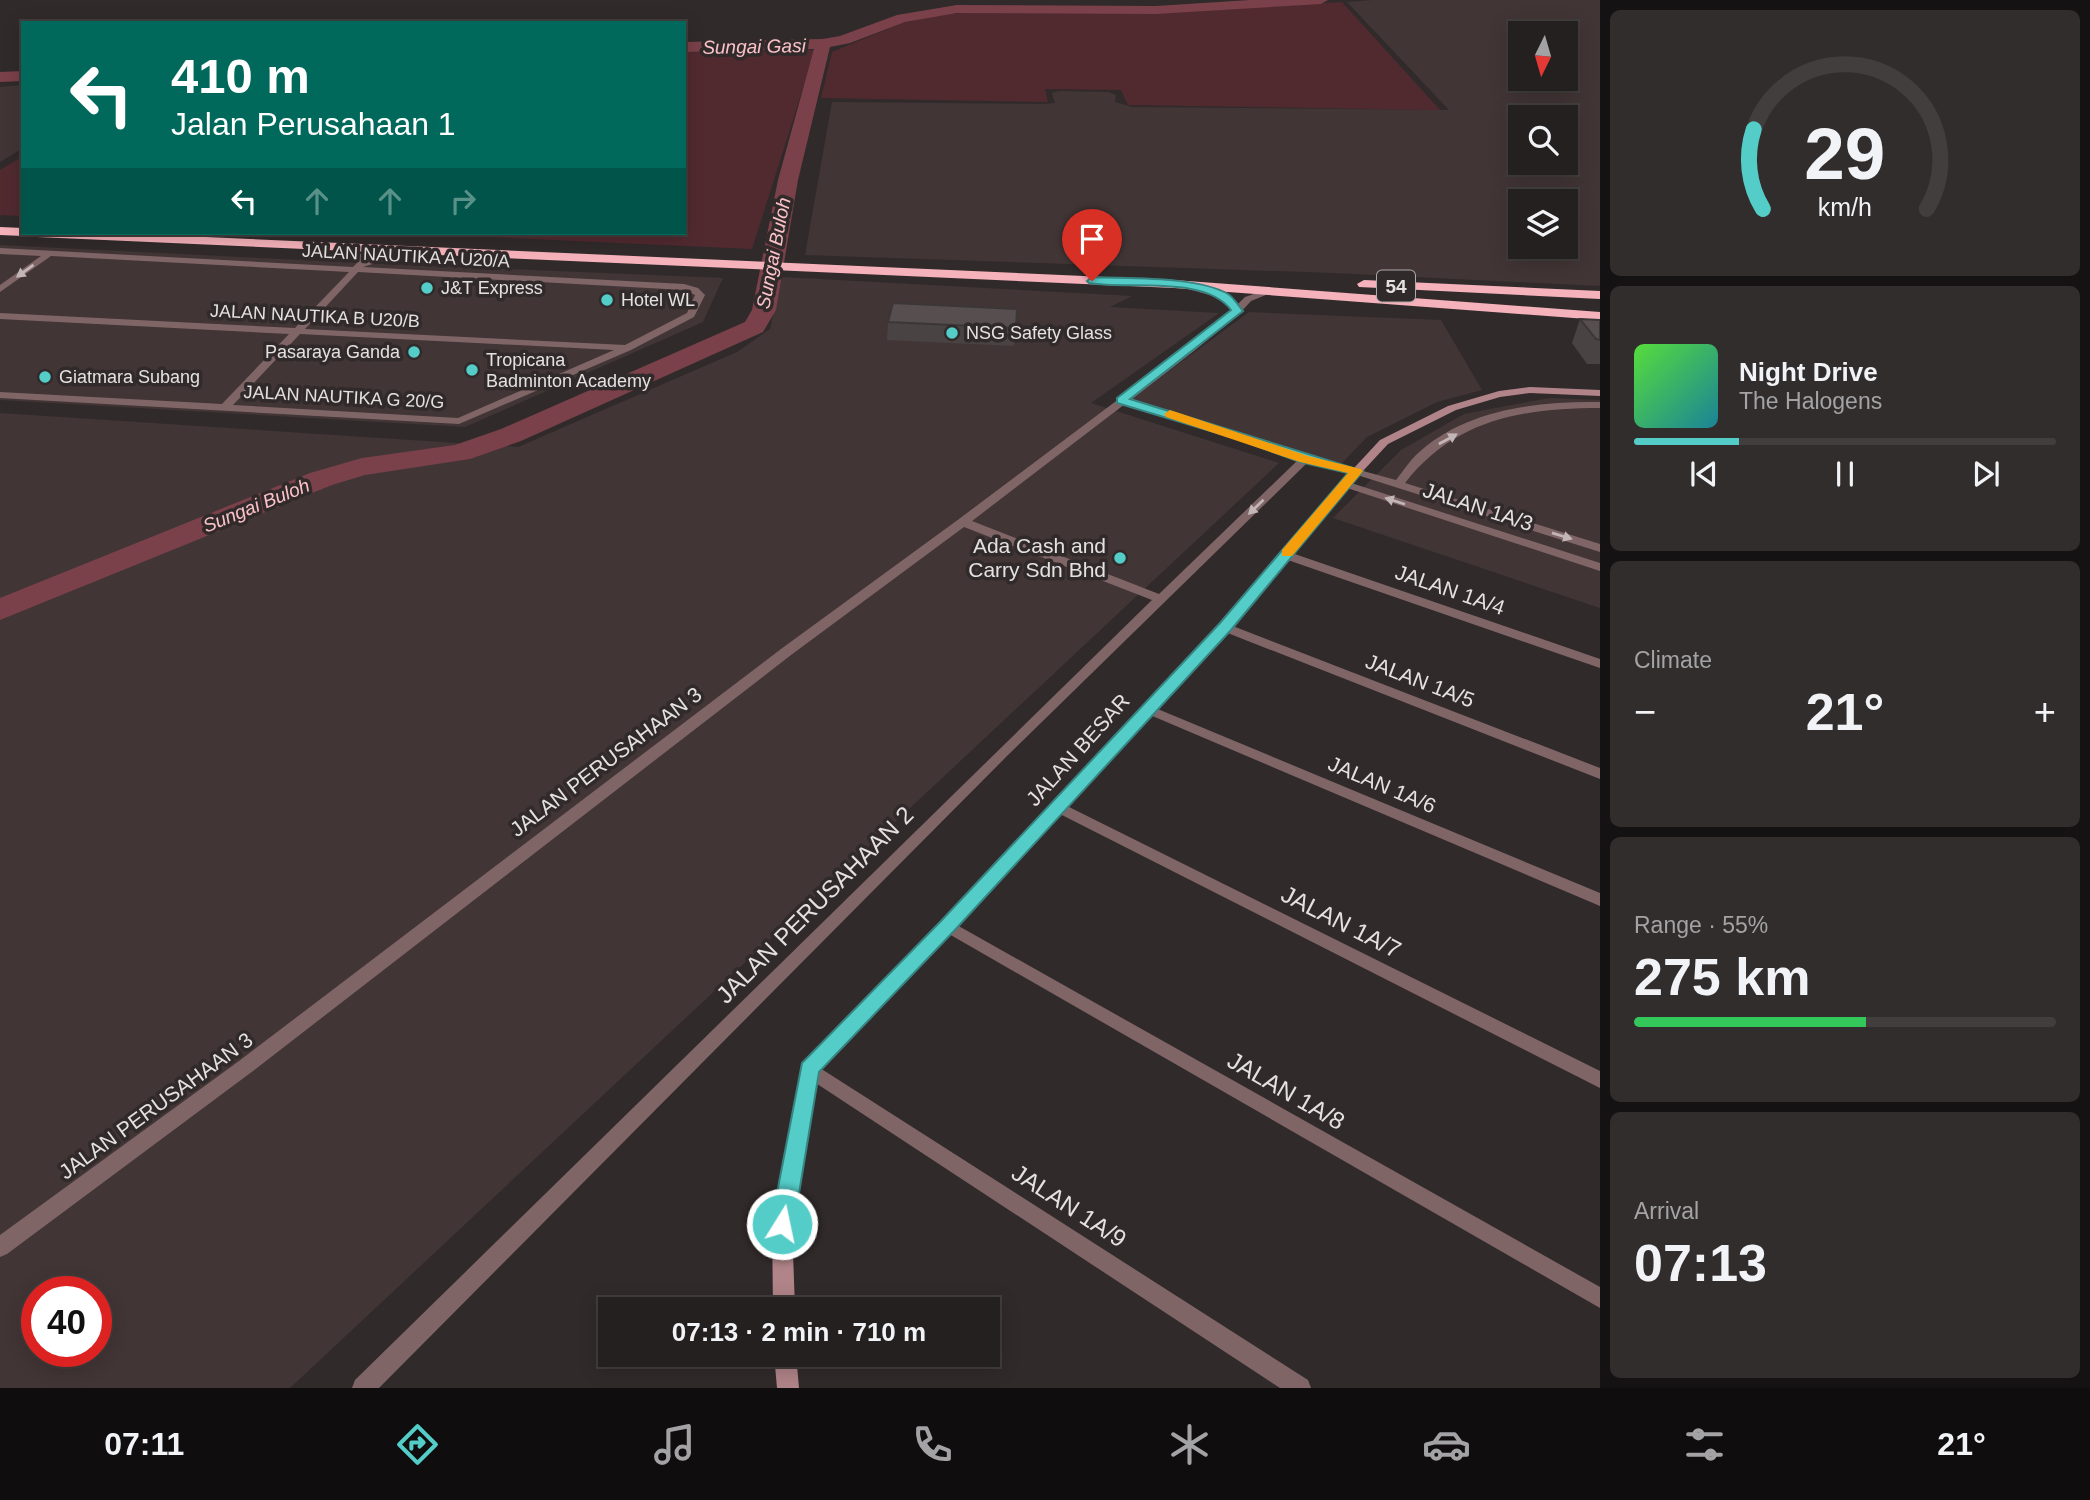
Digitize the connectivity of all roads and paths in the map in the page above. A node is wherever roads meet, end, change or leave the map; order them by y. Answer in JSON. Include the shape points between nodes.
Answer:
{"nodes":[{"id":1,"x":0,"y":225,"type":"edge"},
{"id":2,"x":21,"y":226,"type":"edge"},
{"id":3,"x":0,"y":231,"type":"edge"},
{"id":4,"x":21,"y":232,"type":"edge"},
{"id":5,"x":77,"y":235,"type":"edge"},
{"id":6,"x":216,"y":235,"type":"edge"},
{"id":7,"x":340,"y":248,"type":"junction"},
{"id":8,"x":0,"y":251,"type":"edge"},
{"id":9,"x":410,"y":251,"type":"junction"},
{"id":10,"x":49,"y":254,"type":"junction"},
{"id":11,"x":740,"y":262,"type":"junction"},
{"id":12,"x":792,"y":265,"type":"junction"},
{"id":13,"x":359,"y":266,"type":"junction"},
{"id":14,"x":1193,"y":277,"type":"junction"},
{"id":15,"x":1174,"y":284,"type":"junction"},
{"id":16,"x":684,"y":287,"type":"joint"},
{"id":17,"x":0,"y":289,"type":"edge"},
{"id":18,"x":1271,"y":291,"type":"junction"},
{"id":19,"x":1600,"y":295,"type":"edge"},
{"id":20,"x":1600,"y":303,"type":"edge"},
{"id":21,"x":1237,"y":311,"type":"junction"},
{"id":22,"x":0,"y":316,"type":"edge"},
{"id":23,"x":1600,"y":316,"type":"edge"},
{"id":24,"x":297,"y":331,"type":"junction"},
{"id":25,"x":628,"y":348,"type":"junction"},
{"id":26,"x":1600,"y":393,"type":"edge"},
{"id":27,"x":0,"y":394,"type":"edge"},
{"id":28,"x":1121,"y":400,"type":"junction"},
{"id":29,"x":1600,"y":405,"type":"edge"},
{"id":30,"x":224,"y":408,"type":"junction"},
{"id":31,"x":1305,"y":459,"type":"junction"},
{"id":32,"x":1357,"y":471,"type":"junction"},
{"id":33,"x":1345,"y":484,"type":"junction"},
{"id":34,"x":1398,"y":484,"type":"junction"},
{"id":35,"x":963,"y":522,"type":"junction"},
{"id":36,"x":1600,"y":548,"type":"edge"},
{"id":37,"x":1286,"y":555,"type":"junction"},
{"id":38,"x":1600,"y":566,"type":"edge"},
{"id":39,"x":1161,"y":599,"type":"junction"},
{"id":40,"x":1225,"y":627,"type":"junction"},
{"id":41,"x":1600,"y":664,"type":"edge"},
{"id":42,"x":1148,"y":709,"type":"junction"},
{"id":43,"x":1600,"y":774,"type":"edge"},
{"id":44,"x":1059,"y":807,"type":"junction"},
{"id":45,"x":1600,"y":900,"type":"edge"},
{"id":46,"x":948,"y":926,"type":"junction"},
{"id":47,"x":809,"y":1069,"type":"junction"},
{"id":48,"x":1600,"y":1080,"type":"edge"},
{"id":49,"x":0,"y":1247,"type":"edge"},
{"id":50,"x":784,"y":1297,"type":"edge"},
{"id":51,"x":1600,"y":1298,"type":"edge"},
{"id":52,"x":786,"y":1367,"type":"edge"},
{"id":53,"x":363,"y":1388,"type":"edge"},
{"id":54,"x":788,"y":1388,"type":"edge"},
{"id":55,"x":1300,"y":1388,"type":"edge"}],
"edges":[{"from":1,"to":2,"type":"highway"},
{"from":3,"to":4,"type":"highway"},
{"from":5,"to":7,"type":"highway","number":"54"},
{"from":6,"to":11,"type":"highway","number":"54"},
{"from":7,"to":9,"type":"highway","number":"54"},
{"from":7,"to":13,"type":"street","via":[[357,255]]},
{"from":8,"to":10,"type":"street","name":"JALAN NAUTIKA A U20/A"},
{"from":9,"to":11,"type":"highway","number":"54"},
{"from":9,"to":13,"type":"street"},
{"from":10,"to":13,"type":"street","name":"JALAN NAUTIKA A U20/A"},
{"from":10,"to":17,"type":"street","one_way":true},
{"from":11,"to":12,"type":"highway","number":"54"},
{"from":12,"to":14,"type":"highway","number":"54"},
{"from":12,"to":15,"type":"highway","number":"54"},
{"from":13,"to":16,"type":"street","name":"JALAN NAUTIKA A U20/A"},
{"from":13,"to":24,"type":"street"},
{"from":14,"to":19,"type":"highway","number":"54"},
{"from":14,"to":20,"type":"highway"},
{"from":15,"to":18,"type":"highway","number":"54"},
{"from":15,"to":21,"type":"street","via":[[1227,297]]},
{"from":16,"to":25,"type":"street","name":"JALAN NAUTIKA G 20/G","via":[[700,295],[691,315]]},
{"from":18,"to":21,"type":"street","name":"JALAN PERUSAHAAN 3","via":[[1248,299]]},
{"from":18,"to":23,"type":"highway","number":"54"},
{"from":21,"to":28,"type":"street","name":"JALAN PERUSAHAAN 3"},
{"from":22,"to":24,"type":"street","name":"JALAN NAUTIKA B U20/B"},
{"from":24,"to":25,"type":"street","name":"JALAN NAUTIKA B U20/B"},
{"from":24,"to":30,"type":"street"},
{"from":25,"to":30,"type":"street","name":"JALAN NAUTIKA G 20/G","via":[[460,421]]},
{"from":26,"to":32,"type":"street","name":"JALAN BESAR","via":[[1530,390],[1452,408],[1384,442]]},
{"from":27,"to":30,"type":"street","name":"JALAN NAUTIKA G 20/G"},
{"from":28,"to":31,"type":"street","name":"JALAN 1A/3"},
{"from":28,"to":35,"type":"street","name":"JALAN PERUSAHAAN 3"},
{"from":34,"to":29,"type":"street","one_way":true,"via":[[1425,452],[1471,426],[1516,410],[1557,404]]},
{"from":31,"to":32,"type":"street","name":"JALAN 1A/3"},
{"from":31,"to":39,"type":"street","name":"JALAN PERUSAHAAN 2","one_way":true},
{"from":32,"to":33,"type":"street","name":"JALAN BESAR"},
{"from":32,"to":34,"type":"street","name":"JALAN 1A/3"},
{"from":33,"to":37,"type":"street","name":"JALAN BESAR"},
{"from":38,"to":33,"type":"street","name":"JALAN 1A/3","one_way":true},
{"from":34,"to":36,"type":"street","name":"JALAN 1A/3","one_way":true},
{"from":35,"to":39,"type":"street"},
{"from":35,"to":49,"type":"street","name":"JALAN PERUSAHAAN 3"},
{"from":37,"to":40,"type":"street","name":"JALAN BESAR"},
{"from":37,"to":41,"type":"street","name":"JALAN 1A/4"},
{"from":39,"to":53,"type":"street","name":"JALAN PERUSAHAAN 2"},
{"from":40,"to":42,"type":"street","name":"JALAN BESAR"},
{"from":40,"to":43,"type":"street","name":"JALAN 1A/5"},
{"from":42,"to":44,"type":"street","name":"JALAN BESAR"},
{"from":42,"to":45,"type":"street","name":"JALAN 1A/6"},
{"from":44,"to":46,"type":"street","name":"JALAN BESAR"},
{"from":44,"to":48,"type":"street","name":"JALAN 1A/7"},
{"from":46,"to":47,"type":"street","name":"JALAN BESAR"},
{"from":46,"to":51,"type":"street","name":"JALAN 1A/8"},
{"from":47,"to":50,"type":"street","via":[[782,1224]]},
{"from":47,"to":55,"type":"street","name":"JALAN 1A/9"},
{"from":52,"to":54,"type":"street"}]}
